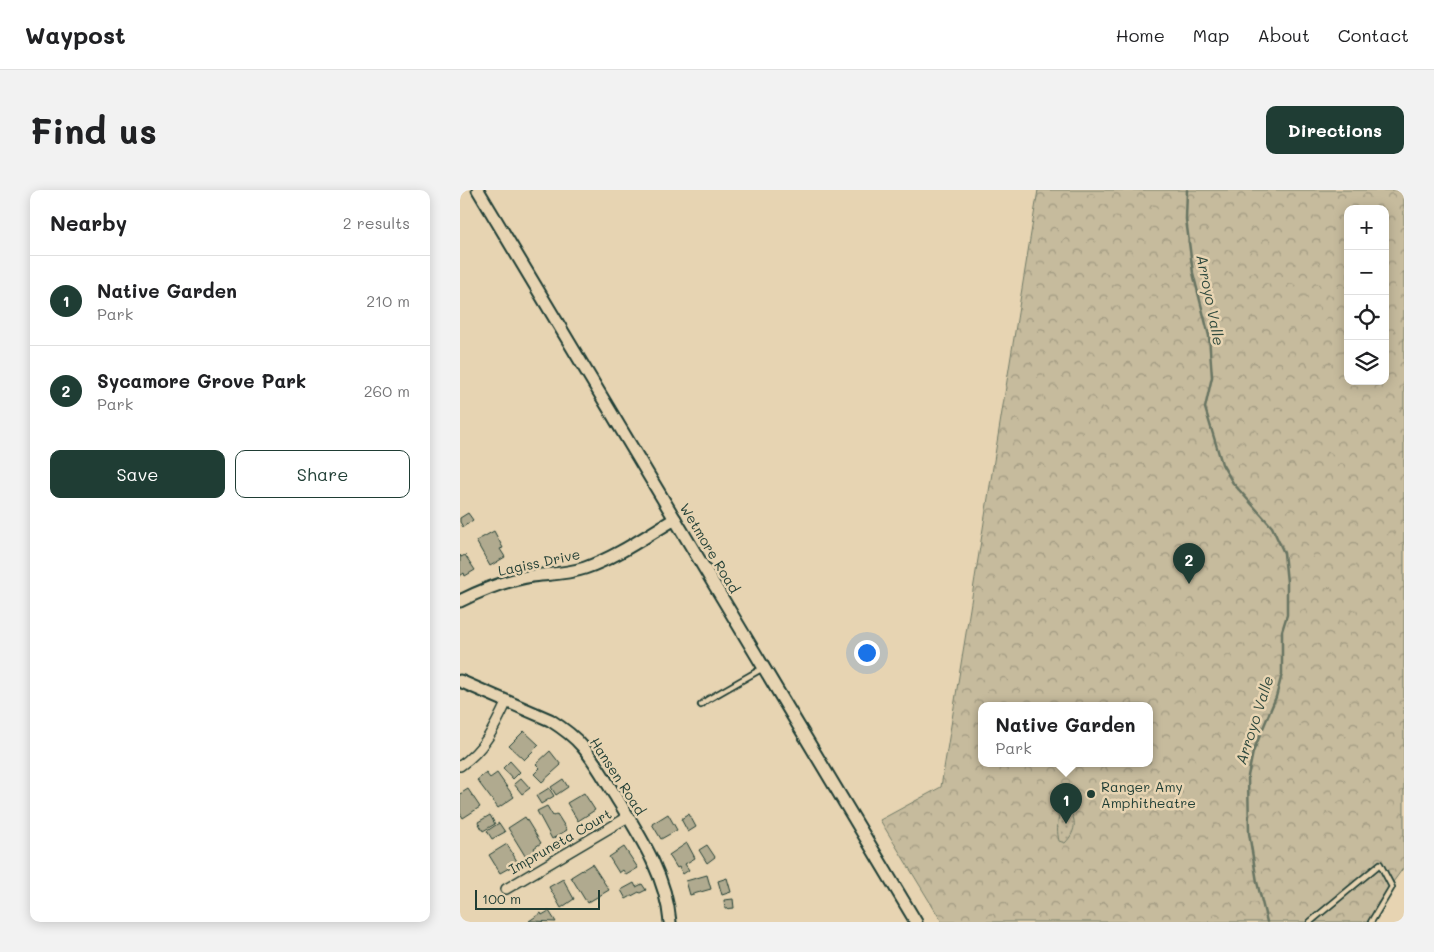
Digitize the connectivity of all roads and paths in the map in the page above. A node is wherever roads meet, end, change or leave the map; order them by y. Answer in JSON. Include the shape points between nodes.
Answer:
{"nodes":[{"id":1,"x":478,"y":190,"type":"edge"},
{"id":2,"x":675,"y":519,"type":"junction"},
{"id":3,"x":460,"y":601,"type":"edge"},
{"id":4,"x":764,"y":668,"type":"junction"},
{"id":5,"x":460,"y":681,"type":"edge"},
{"id":6,"x":507,"y":702,"type":"junction"},
{"id":7,"x":700,"y":705,"type":"dead end"},
{"id":8,"x":460,"y":766,"type":"edge"},
{"id":9,"x":628,"y":817,"type":"junction"},
{"id":10,"x":506,"y":889,"type":"dead end"},
{"id":11,"x":670,"y":922,"type":"edge"},
{"id":12,"x":916,"y":922,"type":"edge"},
{"id":13,"x":1310,"y":922,"type":"edge"},
{"id":14,"x":1371,"y":922,"type":"edge"}],
"edges":[{"from":1,"to":2,"type":"street","name":"Wetmore Road"},
{"from":2,"to":3,"type":"street","name":"Lagiss Drive","via":[[601,562],[568,572],[505,583]]},
{"from":2,"to":4,"type":"street","name":"Wetmore Road"},
{"from":4,"to":7,"type":"lane"},
{"from":4,"to":12,"type":"street","name":"Wetmore Road"},
{"from":5,"to":6,"type":"street","name":"Hansen Road"},
{"from":6,"to":8,"type":"street","via":[[489,737]]},
{"from":6,"to":9,"type":"street","name":"Hansen Road","via":[[550,720],[572,736],[595,763]]},
{"from":9,"to":10,"type":"street","name":"Impruneta Court"},
{"from":9,"to":11,"type":"street","name":"Hansen Road","via":[[660,876]]},
{"from":13,"to":14,"type":"lane","via":[[1380,864],[1392,887]]}]}
